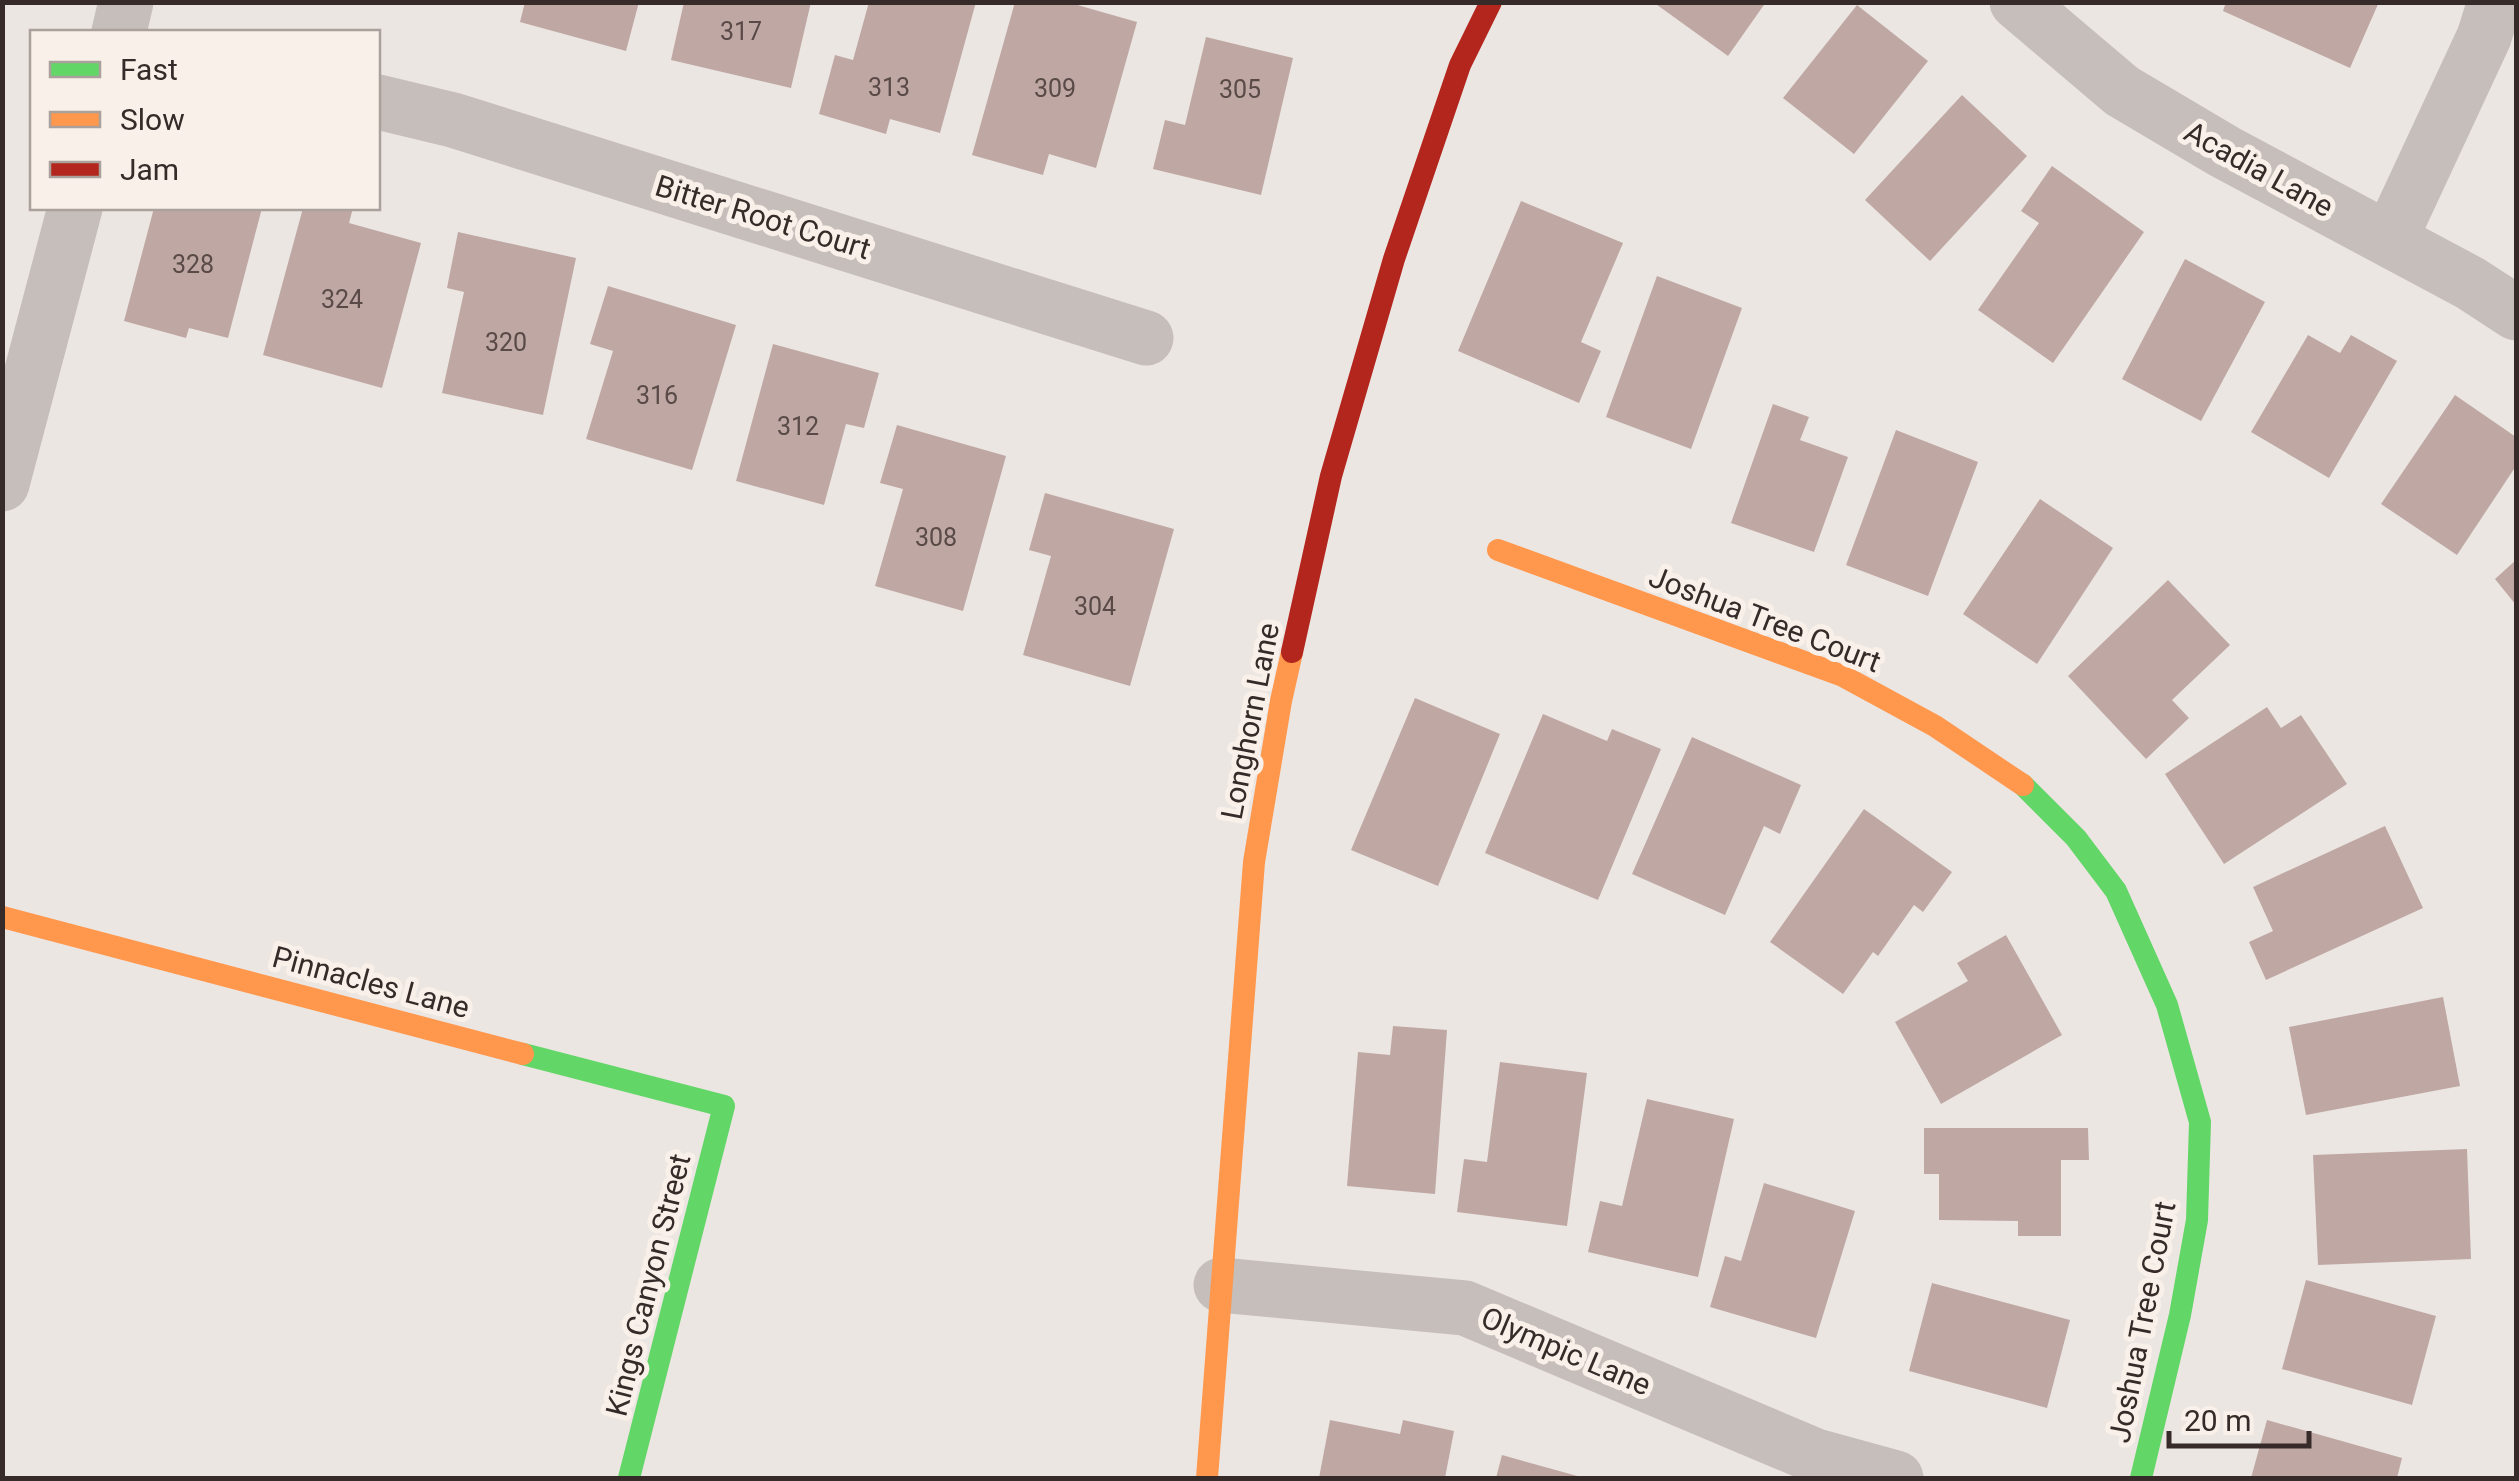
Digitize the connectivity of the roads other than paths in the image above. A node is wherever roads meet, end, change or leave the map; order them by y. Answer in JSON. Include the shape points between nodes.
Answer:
{"nodes":[{"id":1,"x":126,"y":2,"type":"edge"},
{"id":2,"x":1491,"y":2,"type":"edge"},
{"id":3,"x":2017,"y":2,"type":"edge"},
{"id":4,"x":2495,"y":2,"type":"edge"},
{"id":5,"x":119,"y":30,"type":"edge"},
{"id":6,"x":380,"y":102,"type":"edge"},
{"id":7,"x":74,"y":210,"type":"edge"},
{"id":8,"x":2390,"y":239,"type":"junction"},
{"id":9,"x":2516,"y":313,"type":"edge"},
{"id":10,"x":1146,"y":338,"type":"dead end"},
{"id":11,"x":2,"y":484,"type":"edge"},
{"id":12,"x":1498,"y":550,"type":"dead end"},
{"id":13,"x":2,"y":916,"type":"edge"},
{"id":14,"x":724,"y":1106,"type":"joint"},
{"id":15,"x":1221,"y":1285,"type":"junction"},
{"id":16,"x":629,"y":1478,"type":"edge"},
{"id":17,"x":1207,"y":1478,"type":"edge"},
{"id":18,"x":1896,"y":1478,"type":"edge"},
{"id":19,"x":2140,"y":1478,"type":"edge"}],
"edges":[{"from":1,"to":5,"type":"street"},
{"from":2,"to":15,"type":"street","name":"Longhorn Lane","via":[[1460,65],[1394,259],[1331,476],[1281,701],[1254,862]]},
{"from":3,"to":8,"type":"street","name":"Acadia Lane","via":[[2122,91]]},
{"from":4,"to":8,"type":"street"},
{"from":6,"to":10,"type":"street","name":"Bitter Root Court"},
{"from":7,"to":11,"type":"street"},
{"from":8,"to":9,"type":"street","name":"Acadia Lane"},
{"from":12,"to":19,"type":"street","name":"Joshua Tree Court","via":[[1843,676],[1935,726],[2029,789],[2116,892],[2167,1005],[2200,1122],[2197,1220]]},
{"from":13,"to":14,"type":"street","name":"Pinnacles Lane"},
{"from":14,"to":16,"type":"street","name":"Kings Canyon Street"},
{"from":15,"to":17,"type":"street","name":"Longhorn Lane"},
{"from":15,"to":18,"type":"street","name":"Olympic Lane","via":[[1465,1308],[1816,1456]]}]}
